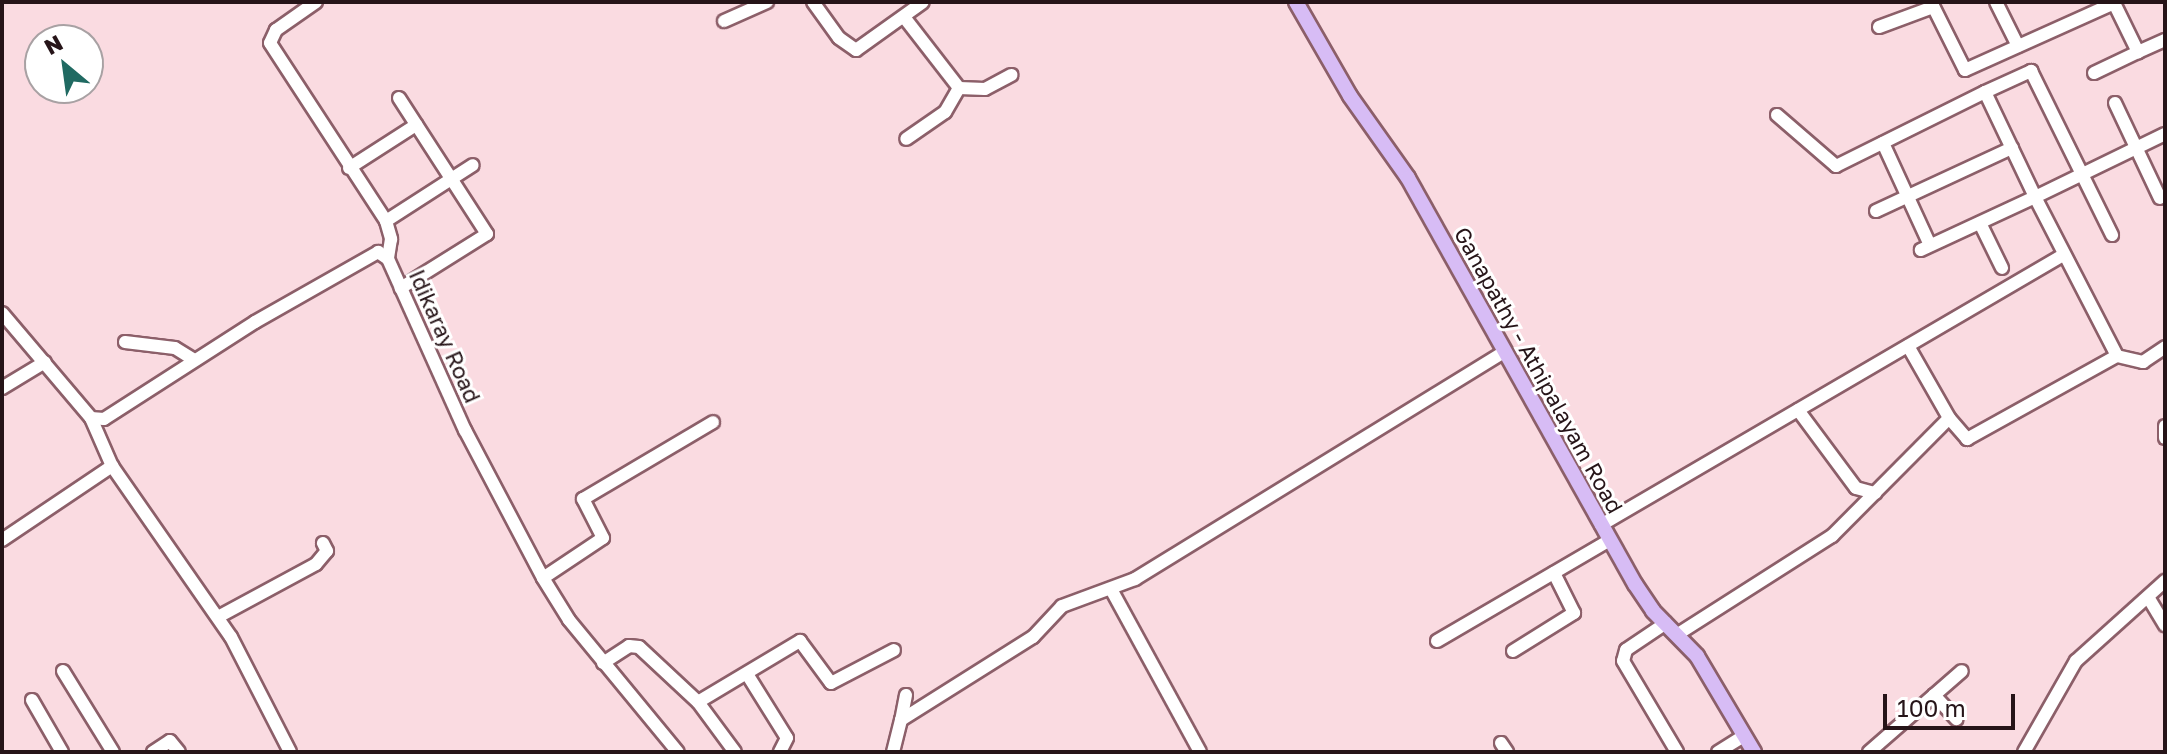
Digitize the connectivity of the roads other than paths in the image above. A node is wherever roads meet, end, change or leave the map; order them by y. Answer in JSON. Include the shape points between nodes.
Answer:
{"nodes":[{"id":1,"x":316,"y":2,"type":"edge"},
{"id":2,"x":767,"y":2,"type":"edge"},
{"id":3,"x":813,"y":2,"type":"edge"},
{"id":4,"x":923,"y":2,"type":"edge"},
{"id":5,"x":1296,"y":2,"type":"edge"},
{"id":6,"x":1996,"y":2,"type":"edge"},
{"id":7,"x":1932,"y":4,"type":"edge"},
{"id":8,"x":904,"y":17,"type":"junction"},
{"id":9,"x":724,"y":21,"type":"dead end"},
{"id":10,"x":1879,"y":27,"type":"dead end"},
{"id":11,"x":2165,"y":40,"type":"edge"},
{"id":12,"x":2018,"y":46,"type":"junction"},
{"id":13,"x":2138,"y":52,"type":"junction"},
{"id":14,"x":2094,"y":73,"type":"dead end"},
{"id":15,"x":1011,"y":75,"type":"dead end"},
{"id":16,"x":959,"y":88,"type":"junction"},
{"id":17,"x":1985,"y":92,"type":"junction"},
{"id":18,"x":399,"y":98,"type":"dead end"},
{"id":19,"x":2115,"y":103,"type":"dead end"},
{"id":20,"x":1777,"y":115,"type":"dead end"},
{"id":21,"x":416,"y":125,"type":"junction"},
{"id":22,"x":2165,"y":134,"type":"edge"},
{"id":23,"x":906,"y":139,"type":"dead end"},
{"id":24,"x":1883,"y":143,"type":"junction"},
{"id":25,"x":2012,"y":148,"type":"junction"},
{"id":26,"x":2136,"y":148,"type":"junction"},
{"id":27,"x":473,"y":165,"type":"dead end"},
{"id":28,"x":349,"y":168,"type":"junction"},
{"id":29,"x":2085,"y":173,"type":"junction"},
{"id":30,"x":451,"y":178,"type":"junction"},
{"id":31,"x":1908,"y":196,"type":"junction"},
{"id":32,"x":2035,"y":197,"type":"junction"},
{"id":33,"x":2160,"y":198,"type":"dead end"},
{"id":34,"x":1876,"y":211,"type":"dead end"},
{"id":35,"x":386,"y":221,"type":"junction"},
{"id":36,"x":1980,"y":223,"type":"junction"},
{"id":37,"x":2112,"y":235,"type":"dead end"},
{"id":38,"x":2063,"y":255,"type":"junction"},
{"id":39,"x":388,"y":259,"type":"junction"},
{"id":40,"x":2002,"y":268,"type":"dead end"},
{"id":41,"x":401,"y":288,"type":"junction"},
{"id":42,"x":2,"y":313,"type":"edge"},
{"id":43,"x":125,"y":342,"type":"dead end"},
{"id":44,"x":1908,"y":346,"type":"junction"},
{"id":45,"x":2165,"y":347,"type":"edge"},
{"id":46,"x":1503,"y":353,"type":"junction"},
{"id":47,"x":2117,"y":356,"type":"junction"},
{"id":48,"x":194,"y":360,"type":"junction"},
{"id":49,"x":45,"y":362,"type":"junction"},
{"id":50,"x":2,"y":388,"type":"edge"},
{"id":51,"x":1798,"y":410,"type":"junction"},
{"id":52,"x":91,"y":418,"type":"junction"},
{"id":53,"x":1949,"y":418,"type":"junction"},
{"id":54,"x":713,"y":422,"type":"dead end"},
{"id":55,"x":2165,"y":426,"type":"edge"},
{"id":56,"x":2165,"y":438,"type":"edge"},
{"id":57,"x":112,"y":466,"type":"junction"},
{"id":58,"x":1875,"y":493,"type":"junction"},
{"id":59,"x":1601,"y":525,"type":"junction"},
{"id":60,"x":2,"y":540,"type":"edge"},
{"id":61,"x":1610,"y":540,"type":"junction"},
{"id":62,"x":323,"y":543,"type":"dead end"},
{"id":63,"x":1554,"y":573,"type":"junction"},
{"id":64,"x":543,"y":578,"type":"junction"},
{"id":65,"x":2165,"y":581,"type":"edge"},
{"id":66,"x":1112,"y":591,"type":"junction"},
{"id":67,"x":2148,"y":597,"type":"junction"},
{"id":68,"x":218,"y":617,"type":"junction"},
{"id":69,"x":1666,"y":623,"type":"junction"},
{"id":70,"x":2165,"y":625,"type":"edge"},
{"id":71,"x":1678,"y":634,"type":"junction"},
{"id":72,"x":1437,"y":641,"type":"dead end"},
{"id":73,"x":894,"y":650,"type":"dead end"},
{"id":74,"x":1513,"y":651,"type":"dead end"},
{"id":75,"x":603,"y":663,"type":"junction"},
{"id":76,"x":63,"y":671,"type":"dead end"},
{"id":77,"x":1962,"y":671,"type":"dead end"},
{"id":78,"x":747,"y":674,"type":"junction"},
{"id":79,"x":906,"y":695,"type":"dead end"},
{"id":80,"x":1934,"y":695,"type":"junction"},
{"id":81,"x":32,"y":700,"type":"dead end"},
{"id":82,"x":698,"y":702,"type":"junction"},
{"id":83,"x":1956,"y":719,"type":"dead end"},
{"id":84,"x":901,"y":720,"type":"junction"},
{"id":85,"x":1744,"y":736,"type":"junction"},
{"id":86,"x":288,"y":751,"type":"edge"},
{"id":87,"x":62,"y":752,"type":"edge"},
{"id":88,"x":113,"y":752,"type":"edge"},
{"id":89,"x":153,"y":752,"type":"edge"},
{"id":90,"x":179,"y":752,"type":"edge"},
{"id":91,"x":678,"y":752,"type":"edge"},
{"id":92,"x":735,"y":752,"type":"edge"},
{"id":93,"x":780,"y":752,"type":"edge"},
{"id":94,"x":893,"y":752,"type":"edge"},
{"id":95,"x":1200,"y":752,"type":"edge"},
{"id":96,"x":1677,"y":752,"type":"edge"},
{"id":97,"x":1718,"y":752,"type":"edge"},
{"id":98,"x":1754,"y":752,"type":"edge"},
{"id":99,"x":1869,"y":752,"type":"edge"},
{"id":100,"x":2024,"y":752,"type":"edge"}],
"edges":[{"from":1,"to":28,"type":"street","via":[[276,30],[270,43]]},
{"from":2,"to":9,"type":"street"},
{"from":3,"to":8,"type":"street","via":[[839,38],[856,50]]},
{"from":4,"to":8,"type":"street"},
{"from":5,"to":46,"type":"main road","name":"Ganapathy - Athipalayam Road","via":[[1350,96],[1408,178]]},
{"from":6,"to":12,"type":"street"},
{"from":7,"to":10,"type":"street"},
{"from":7,"to":12,"type":"street","via":[[1965,70]]},
{"from":8,"to":16,"type":"street"},
{"from":11,"to":13,"type":"street"},
{"from":12,"to":13,"type":"street","via":[[2114,3]]},
{"from":13,"to":14,"type":"street"},
{"from":15,"to":16,"type":"street","via":[[985,89]]},
{"from":16,"to":23,"type":"street","via":[[945,112]]},
{"from":17,"to":24,"type":"street"},
{"from":17,"to":25,"type":"street"},
{"from":17,"to":29,"type":"street","via":[[2031,71]]},
{"from":18,"to":21,"type":"street"},
{"from":19,"to":26,"type":"street"},
{"from":20,"to":24,"type":"street","via":[[1836,166]]},
{"from":21,"to":28,"type":"street"},
{"from":21,"to":30,"type":"street"},
{"from":22,"to":26,"type":"street"},
{"from":24,"to":31,"type":"street"},
{"from":25,"to":31,"type":"street"},
{"from":25,"to":32,"type":"street"},
{"from":26,"to":29,"type":"street"},
{"from":26,"to":33,"type":"street"},
{"from":27,"to":30,"type":"street"},
{"from":28,"to":35,"type":"street"},
{"from":29,"to":32,"type":"street"},
{"from":29,"to":37,"type":"street"},
{"from":30,"to":35,"type":"street"},
{"from":30,"to":41,"type":"street","via":[[487,234]]},
{"from":31,"to":34,"type":"street"},
{"from":31,"to":36,"type":"street","via":[[1926,248]]},
{"from":32,"to":36,"type":"street"},
{"from":32,"to":38,"type":"street"},
{"from":35,"to":39,"type":"street","via":[[391,239]]},
{"from":36,"to":40,"type":"street"},
{"from":38,"to":44,"type":"street"},
{"from":38,"to":47,"type":"street"},
{"from":39,"to":41,"type":"street","name":"Idikaray Road"},
{"from":39,"to":48,"type":"street","name":"Idikaray Road","via":[[378,252]]},
{"from":41,"to":64,"type":"street","name":"Idikaray Road","via":[[465,430]]},
{"from":42,"to":49,"type":"street"},
{"from":43,"to":48,"type":"street","via":[[175,348]]},
{"from":44,"to":51,"type":"street"},
{"from":44,"to":53,"type":"street"},
{"from":45,"to":47,"type":"street","via":[[2143,362]]},
{"from":46,"to":59,"type":"main road","name":"Ganapathy - Athipalayam Road"},
{"from":46,"to":66,"type":"street"},
{"from":47,"to":53,"type":"street","via":[[2043,393],[1975,438],[1967,439]]},
{"from":48,"to":52,"type":"street","name":"Idikaray Road","via":[[104,419]]},
{"from":49,"to":50,"type":"street"},
{"from":49,"to":52,"type":"street"},
{"from":51,"to":58,"type":"street","via":[[1856,488]]},
{"from":51,"to":59,"type":"street"},
{"from":52,"to":57,"type":"street"},
{"from":53,"to":58,"type":"street"},
{"from":54,"to":64,"type":"street","via":[[583,499],[603,538]]},
{"from":55,"to":56,"type":"street"},
{"from":57,"to":60,"type":"street"},
{"from":57,"to":68,"type":"street"},
{"from":58,"to":71,"type":"street","via":[[1832,536]]},
{"from":59,"to":61,"type":"main road","name":"Ganapathy - Athipalayam Road"},
{"from":61,"to":63,"type":"street"},
{"from":61,"to":69,"type":"main road","name":"Ganapathy - Athipalayam Road","via":[[1653,611]]},
{"from":62,"to":68,"type":"street","via":[[327,551],[316,564]]},
{"from":63,"to":72,"type":"street"},
{"from":63,"to":74,"type":"street","via":[[1574,613]]},
{"from":64,"to":75,"type":"street","name":"Idikaray Road"},
{"from":65,"to":67,"type":"street"},
{"from":66,"to":84,"type":"street","via":[[1062,606],[1033,637]]},
{"from":66,"to":95,"type":"street"},
{"from":67,"to":70,"type":"street"},
{"from":67,"to":100,"type":"street","via":[[2076,661]]},
{"from":68,"to":86,"type":"street"},
{"from":69,"to":71,"type":"main road","name":"Ganapathy - Athipalayam Road"},
{"from":69,"to":96,"type":"street","via":[[1626,650],[1623,661]]},
{"from":71,"to":85,"type":"main road","name":"Ganapathy - Athipalayam Road"},
{"from":73,"to":78,"type":"street","via":[[831,683],[800,641]]},
{"from":75,"to":82,"type":"street","via":[[629,646],[639,647]]},
{"from":75,"to":91,"type":"street","name":"Idikaray Road"},
{"from":76,"to":88,"type":"street"},
{"from":77,"to":80,"type":"street"},
{"from":78,"to":82,"type":"street"},
{"from":78,"to":93,"type":"street","via":[[787,738]]},
{"from":79,"to":84,"type":"street"},
{"from":80,"to":83,"type":"street"},
{"from":80,"to":99,"type":"street"},
{"from":81,"to":87,"type":"street"},
{"from":82,"to":92,"type":"street"},
{"from":84,"to":94,"type":"street"},
{"from":85,"to":97,"type":"street"},
{"from":85,"to":98,"type":"main road","name":"Ganapathy - Athipalayam Road"},
{"from":89,"to":90,"type":"street","via":[[170,741]]}]}
